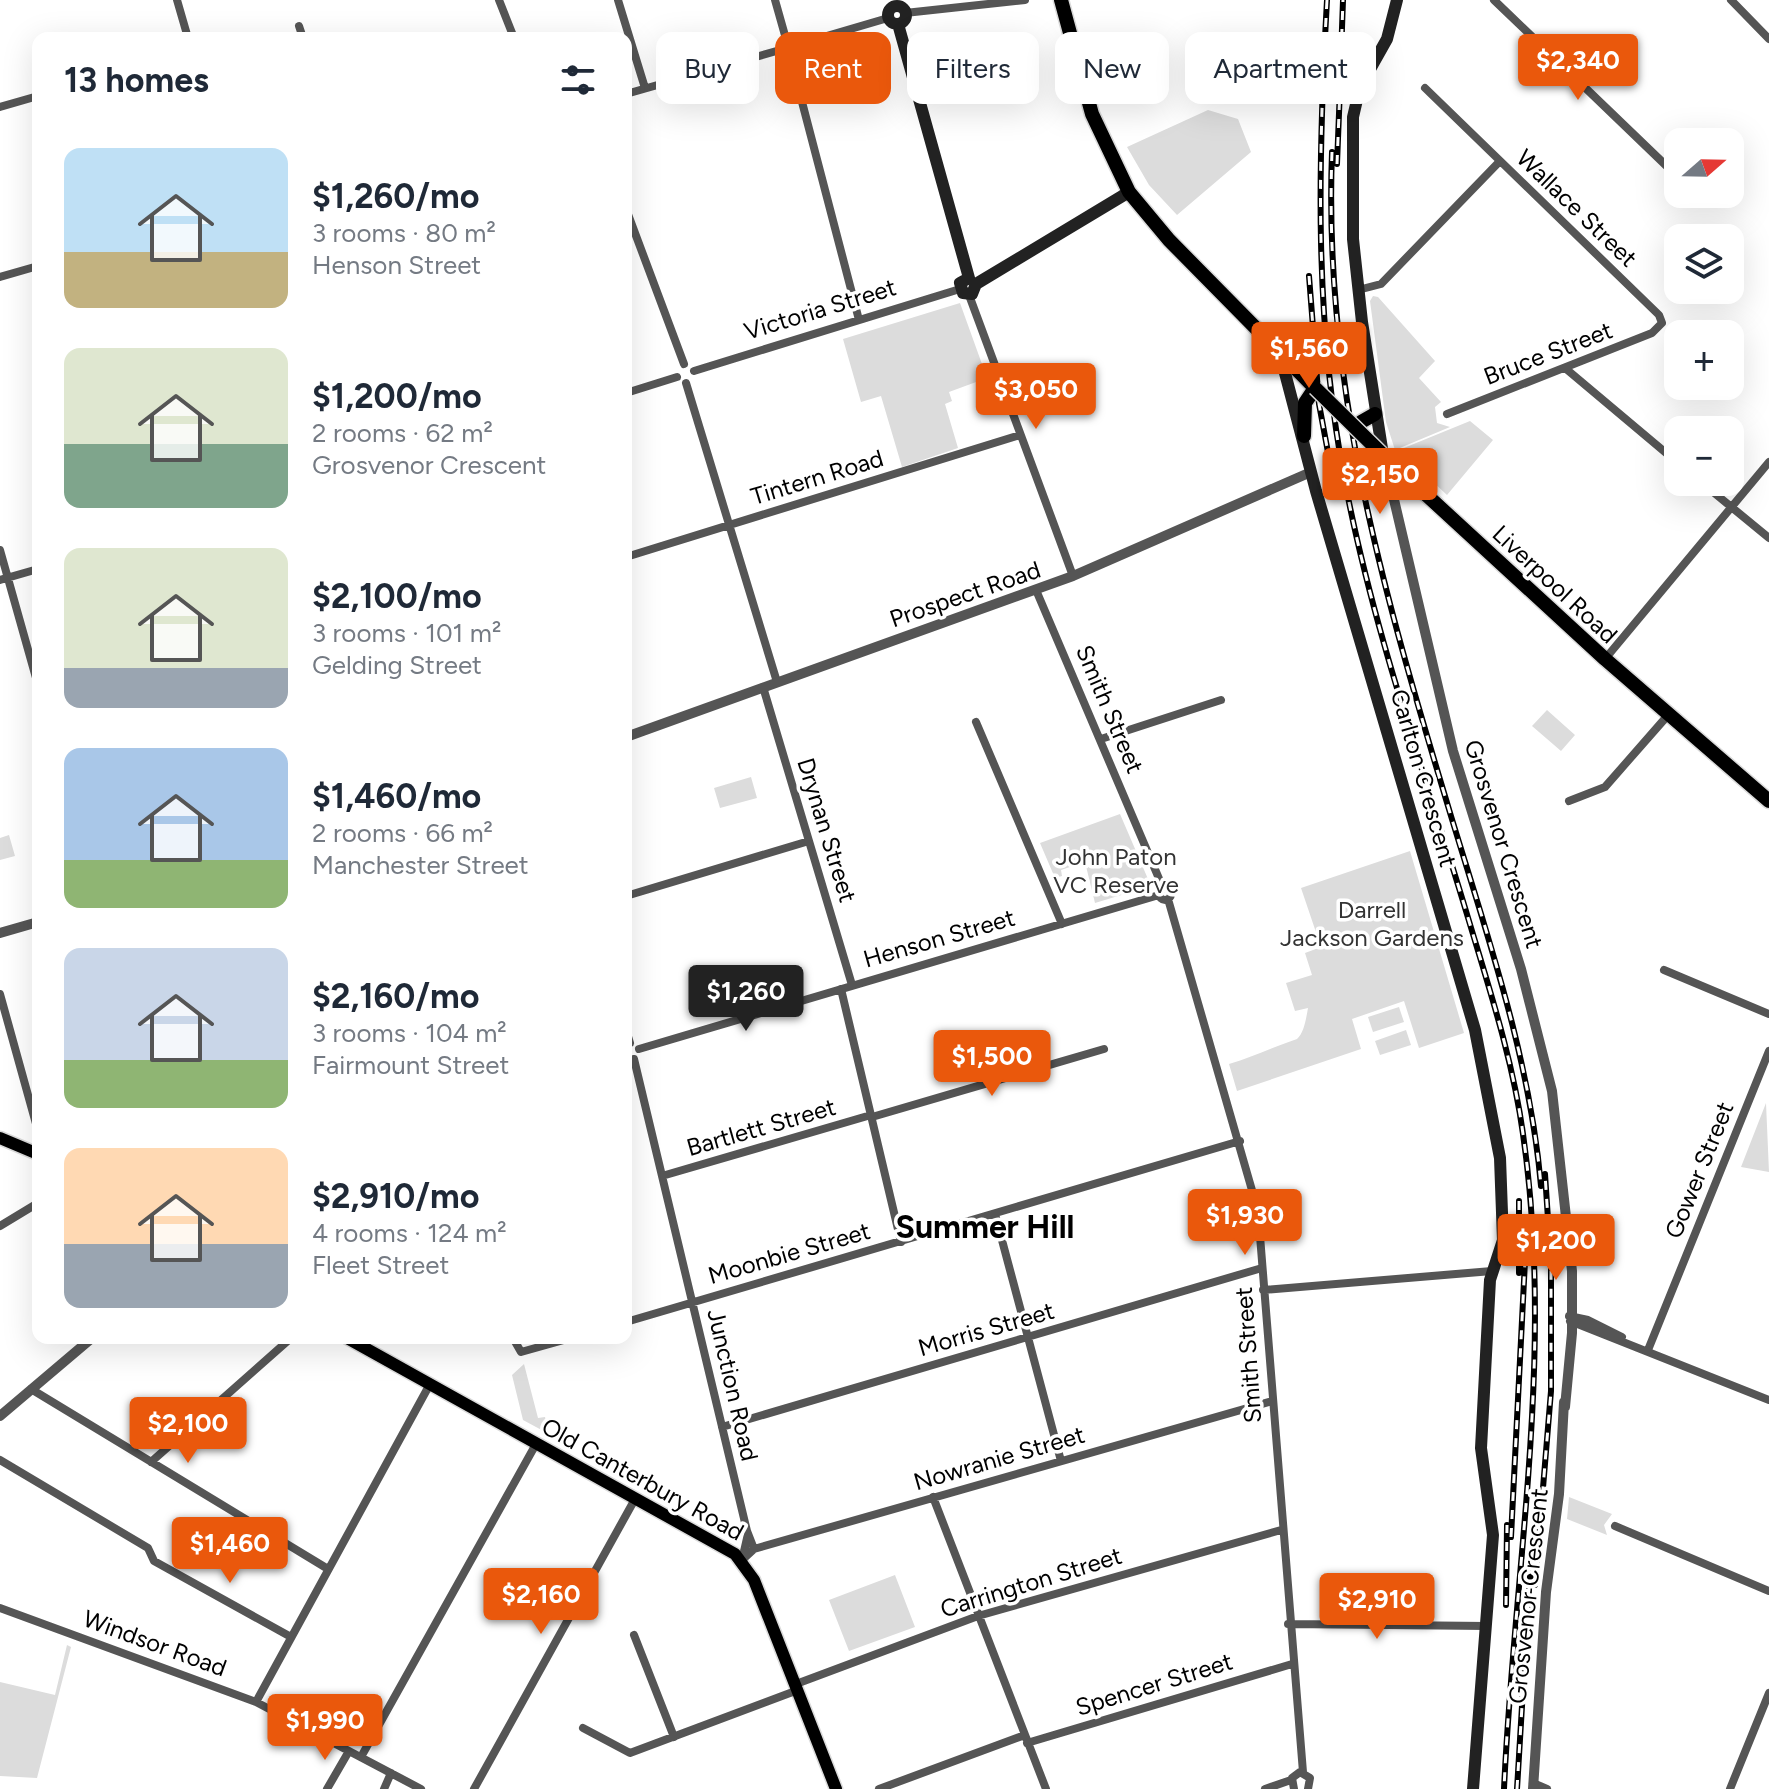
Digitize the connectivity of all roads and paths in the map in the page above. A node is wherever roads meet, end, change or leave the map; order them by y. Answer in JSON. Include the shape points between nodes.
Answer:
{"nodes":[{"id":1,"x":177,"y":0,"type":"edge"},
{"id":2,"x":499,"y":0,"type":"edge"},
{"id":3,"x":618,"y":0,"type":"edge"},
{"id":4,"x":775,"y":0,"type":"edge"},
{"id":5,"x":1025,"y":0,"type":"edge"},
{"id":6,"x":1061,"y":0,"type":"edge"},
{"id":7,"x":1397,"y":0,"type":"edge"},
{"id":8,"x":1494,"y":0,"type":"edge"},
{"id":9,"x":1731,"y":0,"type":"edge"},
{"id":10,"x":896,"y":12,"type":"edge"},
{"id":11,"x":299,"y":26,"type":"dead end"},
{"id":12,"x":186,"y":32,"type":"edge"},
{"id":13,"x":301,"y":32,"type":"edge"},
{"id":14,"x":512,"y":32,"type":"edge"},
{"id":15,"x":628,"y":32,"type":"edge"},
{"id":16,"x":784,"y":32,"type":"edge"},
{"id":17,"x":835,"y":32,"type":"edge"},
{"id":18,"x":1769,"y":39,"type":"edge"},
{"id":19,"x":632,"y":46,"type":"edge"},
{"id":20,"x":775,"y":51,"type":"edge"},
{"id":21,"x":645,"y":88,"type":"junction"},
{"id":22,"x":1425,"y":88,"type":"dead end"},
{"id":23,"x":632,"y":92,"type":"edge"},
{"id":24,"x":32,"y":98,"type":"edge"},
{"id":25,"x":803,"y":104,"type":"edge"},
{"id":26,"x":0,"y":107,"type":"edge"},
{"id":27,"x":1500,"y":161,"type":"junction"},
{"id":28,"x":1664,"y":164,"type":"edge"},
{"id":29,"x":1129,"y":192,"type":"junction"},
{"id":30,"x":632,"y":225,"type":"edge"},
{"id":31,"x":32,"y":268,"type":"edge"},
{"id":32,"x":0,"y":277,"type":"edge"},
{"id":33,"x":968,"y":286,"type":"junction"},
{"id":34,"x":1358,"y":290,"type":"junction"},
{"id":35,"x":859,"y":320,"type":"junction"},
{"id":36,"x":1661,"y":326,"type":"joint"},
{"id":37,"x":1280,"y":354,"type":"junction"},
{"id":38,"x":684,"y":364,"type":"junction"},
{"id":39,"x":1565,"y":368,"type":"junction"},
{"id":40,"x":694,"y":371,"type":"junction"},
{"id":41,"x":677,"y":377,"type":"junction"},
{"id":42,"x":686,"y":383,"type":"junction"},
{"id":43,"x":1315,"y":388,"type":"junction"},
{"id":44,"x":632,"y":391,"type":"edge"},
{"id":45,"x":1375,"y":414,"type":"junction"},
{"id":46,"x":1447,"y":414,"type":"dead end"},
{"id":47,"x":1357,"y":424,"type":"junction"},
{"id":48,"x":1020,"y":435,"type":"junction"},
{"id":49,"x":1304,"y":436,"type":"junction"},
{"id":50,"x":1664,"y":451,"type":"edge"},
{"id":51,"x":1383,"y":455,"type":"junction"},
{"id":52,"x":1769,"y":462,"type":"edge"},
{"id":53,"x":1311,"y":472,"type":"junction"},
{"id":54,"x":1417,"y":486,"type":"junction"},
{"id":55,"x":1392,"y":492,"type":"junction"},
{"id":56,"x":1718,"y":496,"type":"edge"},
{"id":57,"x":1732,"y":507,"type":"junction"},
{"id":58,"x":730,"y":525,"type":"junction"},
{"id":59,"x":1769,"y":538,"type":"edge"},
{"id":60,"x":0,"y":550,"type":"edge"},
{"id":61,"x":632,"y":555,"type":"edge"},
{"id":62,"x":32,"y":571,"type":"edge"},
{"id":63,"x":1073,"y":576,"type":"junction"},
{"id":64,"x":4,"y":579,"type":"edge"},
{"id":65,"x":1036,"y":590,"type":"junction"},
{"id":66,"x":1605,"y":659,"type":"junction"},
{"id":67,"x":32,"y":666,"type":"edge"},
{"id":68,"x":777,"y":682,"type":"junction"},
{"id":69,"x":763,"y":687,"type":"junction"},
{"id":70,"x":1221,"y":700,"type":"dead end"},
{"id":71,"x":1669,"y":714,"type":"junction"},
{"id":72,"x":976,"y":722,"type":"dead end"},
{"id":73,"x":632,"y":735,"type":"edge"},
{"id":74,"x":1101,"y":739,"type":"junction"},
{"id":75,"x":1569,"y":801,"type":"dead end"},
{"id":76,"x":1769,"y":801,"type":"edge"},
{"id":77,"x":809,"y":841,"type":"junction"},
{"id":78,"x":632,"y":894,"type":"edge"},
{"id":79,"x":1163,"y":894,"type":"junction"},
{"id":80,"x":32,"y":924,"type":"edge"},
{"id":81,"x":1062,"y":924,"type":"junction"},
{"id":82,"x":0,"y":933,"type":"edge"},
{"id":83,"x":1664,"y":970,"type":"dead end"},
{"id":84,"x":852,"y":985,"type":"junction"},
{"id":85,"x":841,"y":989,"type":"junction"},
{"id":86,"x":0,"y":994,"type":"edge"},
{"id":87,"x":1769,"y":1014,"type":"edge"},
{"id":88,"x":632,"y":1046,"type":"edge"},
{"id":89,"x":639,"y":1049,"type":"junction"},
{"id":90,"x":1104,"y":1049,"type":"dead end"},
{"id":91,"x":1769,"y":1051,"type":"edge"},
{"id":92,"x":632,"y":1056,"type":"edge"},
{"id":93,"x":632,"y":1065,"type":"edge"},
{"id":94,"x":32,"y":1109,"type":"edge"},
{"id":95,"x":872,"y":1116,"type":"junction"},
{"id":96,"x":0,"y":1138,"type":"edge"},
{"id":97,"x":1240,"y":1141,"type":"junction"},
{"id":98,"x":32,"y":1148,"type":"edge"},
{"id":99,"x":662,"y":1176,"type":"junction"},
{"id":100,"x":32,"y":1207,"type":"edge"},
{"id":101,"x":995,"y":1214,"type":"junction"},
{"id":102,"x":0,"y":1226,"type":"edge"},
{"id":103,"x":901,"y":1242,"type":"junction"},
{"id":104,"x":1262,"y":1268,"type":"junction"},
{"id":105,"x":1492,"y":1271,"type":"junction"},
{"id":106,"x":1263,"y":1290,"type":"junction"},
{"id":107,"x":692,"y":1302,"type":"junction"},
{"id":108,"x":1571,"y":1319,"type":"junction"},
{"id":109,"x":632,"y":1320,"type":"edge"},
{"id":110,"x":1029,"y":1337,"type":"junction"},
{"id":111,"x":85,"y":1344,"type":"edge"},
{"id":112,"x":284,"y":1344,"type":"edge"},
{"id":113,"x":358,"y":1344,"type":"edge"},
{"id":114,"x":516,"y":1344,"type":"edge"},
{"id":115,"x":550,"y":1344,"type":"edge"},
{"id":116,"x":1648,"y":1350,"type":"junction"},
{"id":117,"x":430,"y":1384,"type":"junction"},
{"id":118,"x":31,"y":1389,"type":"junction"},
{"id":119,"x":1769,"y":1400,"type":"edge"},
{"id":120,"x":1272,"y":1401,"type":"junction"},
{"id":121,"x":0,"y":1416,"type":"edge"},
{"id":122,"x":722,"y":1427,"type":"junction"},
{"id":123,"x":536,"y":1444,"type":"junction"},
{"id":124,"x":0,"y":1460,"type":"edge"},
{"id":125,"x":1061,"y":1461,"type":"junction"},
{"id":126,"x":151,"y":1462,"type":"junction"},
{"id":127,"x":933,"y":1497,"type":"junction"},
{"id":128,"x":635,"y":1499,"type":"junction"},
{"id":129,"x":1615,"y":1526,"type":"dead end"},
{"id":130,"x":1281,"y":1530,"type":"junction"},
{"id":131,"x":748,"y":1534,"type":"junction"},
{"id":132,"x":754,"y":1549,"type":"junction"},
{"id":133,"x":741,"y":1561,"type":"junction"},
{"id":134,"x":328,"y":1569,"type":"junction"},
{"id":135,"x":1769,"y":1591,"type":"edge"},
{"id":136,"x":0,"y":1608,"type":"edge"},
{"id":137,"x":978,"y":1616,"type":"junction"},
{"id":138,"x":1288,"y":1624,"type":"junction"},
{"id":139,"x":1487,"y":1626,"type":"junction"},
{"id":140,"x":634,"y":1635,"type":"dead end"},
{"id":141,"x":291,"y":1637,"type":"junction"},
{"id":142,"x":1292,"y":1664,"type":"junction"},
{"id":143,"x":797,"y":1687,"type":"junction"},
{"id":144,"x":1769,"y":1693,"type":"edge"},
{"id":145,"x":256,"y":1702,"type":"junction"},
{"id":146,"x":583,"y":1728,"type":"dead end"},
{"id":147,"x":674,"y":1737,"type":"junction"},
{"id":148,"x":1026,"y":1739,"type":"junction"},
{"id":149,"x":349,"y":1751,"type":"junction"},
{"id":150,"x":361,"y":1757,"type":"junction"},
{"id":151,"x":1303,"y":1772,"type":"junction"},
{"id":152,"x":391,"y":1773,"type":"junction"},
{"id":153,"x":1292,"y":1785,"type":"edge"},
{"id":154,"x":1533,"y":1786,"type":"edge"},
{"id":155,"x":327,"y":1789,"type":"edge"},
{"id":156,"x":384,"y":1789,"type":"edge"},
{"id":157,"x":421,"y":1789,"type":"edge"},
{"id":158,"x":474,"y":1789,"type":"edge"},
{"id":159,"x":836,"y":1789,"type":"edge"},
{"id":160,"x":879,"y":1789,"type":"edge"},
{"id":161,"x":1046,"y":1789,"type":"edge"},
{"id":162,"x":1265,"y":1789,"type":"edge"},
{"id":163,"x":1308,"y":1789,"type":"edge"},
{"id":164,"x":1473,"y":1789,"type":"edge"},
{"id":165,"x":1547,"y":1789,"type":"edge"},
{"id":166,"x":1730,"y":1789,"type":"edge"}],
"edges":[{"from":1,"to":12,"type":"street"},
{"from":2,"to":14,"type":"street"},
{"from":3,"to":15,"type":"street"},
{"from":4,"to":16,"type":"street"},
{"from":5,"to":10,"type":"street"},
{"from":6,"to":29,"type":"highway","name":"Liverpool Road","via":[[1092,114]]},
{"from":7,"to":34,"type":"main road","via":[[1387,39],[1354,107]]},
{"from":8,"to":28,"type":"street"},
{"from":9,"to":18,"type":"street"},
{"from":10,"to":17,"type":"street"},
{"from":10,"to":33,"type":"main road"},
{"from":11,"to":13,"type":"street"},
{"from":19,"to":21,"type":"street"},
{"from":20,"to":21,"type":"street"},
{"from":21,"to":23,"type":"street"},
{"from":22,"to":27,"type":"street","name":"Wallace Street"},
{"from":24,"to":26,"type":"street"},
{"from":25,"to":35,"type":"street"},
{"from":27,"to":34,"type":"street","via":[[1381,284]]},
{"from":27,"to":36,"type":"street","name":"Wallace Street","via":[[1659,315]]},
{"from":29,"to":33,"type":"main road","name":"Victoria Street"},
{"from":29,"to":37,"type":"highway","name":"Liverpool Road"},
{"from":30,"to":38,"type":"street"},
{"from":31,"to":32,"type":"street"},
{"from":33,"to":35,"type":"street","name":"Victoria Street"},
{"from":33,"to":48,"type":"street"},
{"from":34,"to":45,"type":"main road"},
{"from":35,"to":40,"type":"street","name":"Victoria Street"},
{"from":36,"to":39,"type":"street","name":"Bruce Street"},
{"from":37,"to":43,"type":"highway","name":"Liverpool Road"},
{"from":37,"to":49,"type":"main road","name":"Carlton Crescent"},
{"from":38,"to":40,"type":"street"},
{"from":38,"to":41,"type":"street"},
{"from":39,"to":46,"type":"street","name":"Bruce Street"},
{"from":39,"to":50,"type":"street"},
{"from":40,"to":42,"type":"street"},
{"from":41,"to":42,"type":"street"},
{"from":41,"to":44,"type":"street"},
{"from":42,"to":58,"type":"street"},
{"from":43,"to":47,"type":"highway","name":"Liverpool Road","bridge":true},
{"from":43,"to":49,"type":"highway","via":[[1305,403]]},
{"from":45,"to":47,"type":"highway"},
{"from":45,"to":51,"type":"main road"},
{"from":47,"to":51,"type":"highway","name":"Liverpool Road","bridge":true},
{"from":48,"to":58,"type":"street","name":"Tintern Road"},
{"from":48,"to":63,"type":"street"},
{"from":49,"to":53,"type":"main road","name":"Carlton Crescent"},
{"from":51,"to":54,"type":"highway","name":"Liverpool Road"},
{"from":51,"to":55,"type":"street","name":"Grosvenor Crescent"},
{"from":52,"to":57,"type":"street"},
{"from":53,"to":63,"type":"street","name":"Prospect Road"},
{"from":53,"to":105,"type":"main road","name":"Carlton Crescent","via":[[1483,1060],[1503,1208],[1502,1245]]},
{"from":54,"to":55,"type":"highway"},
{"from":54,"to":66,"type":"highway","name":"Liverpool Road"},
{"from":55,"to":108,"type":"street","name":"Grosvenor Crescent","via":[[1453,751],[1521,969],[1552,1091]]},
{"from":56,"to":57,"type":"street"},
{"from":57,"to":59,"type":"street"},
{"from":57,"to":66,"type":"street"},
{"from":58,"to":61,"type":"street","name":"Tintern Road"},
{"from":58,"to":68,"type":"street"},
{"from":60,"to":64,"type":"street"},
{"from":62,"to":64,"type":"street"},
{"from":63,"to":65,"type":"street","name":"Prospect Road"},
{"from":64,"to":67,"type":"street"},
{"from":65,"to":68,"type":"street","name":"Prospect Road"},
{"from":65,"to":74,"type":"street","name":"Smith Street"},
{"from":66,"to":71,"type":"highway","name":"Liverpool Road"},
{"from":68,"to":69,"type":"street","name":"Prospect Road"},
{"from":69,"to":73,"type":"street","name":"Prospect Road"},
{"from":69,"to":77,"type":"street","name":"Drynan Street"},
{"from":70,"to":74,"type":"street"},
{"from":71,"to":75,"type":"street","via":[[1605,787]]},
{"from":71,"to":76,"type":"highway","name":"Liverpool Road"},
{"from":72,"to":81,"type":"street"},
{"from":74,"to":79,"type":"street","name":"Smith Street"},
{"from":77,"to":78,"type":"street"},
{"from":77,"to":84,"type":"street","name":"Drynan Street"},
{"from":79,"to":81,"type":"street","name":"Henson Street"},
{"from":79,"to":97,"type":"street","name":"Smith Street"},
{"from":80,"to":82,"type":"street"},
{"from":81,"to":84,"type":"street","name":"Henson Street"},
{"from":83,"to":87,"type":"street"},
{"from":84,"to":85,"type":"street","name":"Henson Street"},
{"from":85,"to":89,"type":"street","name":"Henson Street"},
{"from":85,"to":95,"type":"street"},
{"from":86,"to":94,"type":"street"},
{"from":88,"to":89,"type":"street"},
{"from":89,"to":92,"type":"street"},
{"from":90,"to":95,"type":"street","name":"Bartlett Street"},
{"from":91,"to":116,"type":"street","name":"Gower Street"},
{"from":93,"to":99,"type":"street","name":"Junction Road"},
{"from":95,"to":99,"type":"street","name":"Bartlett Street"},
{"from":95,"to":103,"type":"street"},
{"from":96,"to":98,"type":"main road"},
{"from":97,"to":101,"type":"street","name":"Moonbie Street"},
{"from":97,"to":104,"type":"street","name":"Smith Street","via":[[1258,1211]]},
{"from":99,"to":107,"type":"street","name":"Junction Road"},
{"from":100,"to":102,"type":"street"},
{"from":101,"to":103,"type":"street","name":"Moonbie Street"},
{"from":101,"to":110,"type":"street"},
{"from":103,"to":107,"type":"street","name":"Moonbie Street"},
{"from":104,"to":106,"type":"street","name":"Smith Street"},
{"from":104,"to":110,"type":"street","name":"Morris Street"},
{"from":105,"to":106,"type":"street"},
{"from":105,"to":139,"type":"main road","name":"Carlton Crescent","via":[[1481,1448],[1493,1521]]},
{"from":106,"to":120,"type":"street","name":"Smith Street"},
{"from":107,"to":109,"type":"street","name":"Moonbie Street"},
{"from":107,"to":122,"type":"street","name":"Junction Road"},
{"from":108,"to":116,"type":"street"},
{"from":108,"to":154,"type":"street","name":"Grosvenor Crescent"},
{"from":110,"to":122,"type":"street","name":"Morris Street"},
{"from":110,"to":125,"type":"street"},
{"from":111,"to":118,"type":"street"},
{"from":112,"to":126,"type":"street"},
{"from":113,"to":117,"type":"main road","name":"Old Canterbury Road"},
{"from":114,"to":115,"type":"street","via":[[521,1352]]},
{"from":116,"to":119,"type":"street"},
{"from":117,"to":123,"type":"main road","name":"Old Canterbury Road"},
{"from":117,"to":134,"type":"street"},
{"from":118,"to":121,"type":"street"},
{"from":118,"to":126,"type":"street"},
{"from":120,"to":125,"type":"street","name":"Nowranie Street"},
{"from":120,"to":130,"type":"street","name":"Smith Street"},
{"from":122,"to":131,"type":"street","name":"Junction Road"},
{"from":123,"to":128,"type":"main road","name":"Old Canterbury Road"},
{"from":123,"to":150,"type":"street"},
{"from":124,"to":141,"type":"street","via":[[148,1548],[154,1561]]},
{"from":125,"to":127,"type":"street","name":"Nowranie Street"},
{"from":126,"to":134,"type":"street"},
{"from":127,"to":132,"type":"street","name":"Nowranie Street"},
{"from":127,"to":137,"type":"street"},
{"from":128,"to":133,"type":"main road","name":"Old Canterbury Road","via":[[727,1548]]},
{"from":128,"to":158,"type":"street"},
{"from":129,"to":135,"type":"street"},
{"from":130,"to":137,"type":"street","name":"Carrington Street"},
{"from":130,"to":138,"type":"street","name":"Smith Street"},
{"from":131,"to":132,"type":"street","name":"Junction Road"},
{"from":131,"to":133,"type":"street","name":"Junction Road"},
{"from":132,"to":133,"type":"street","name":"Nowranie Street"},
{"from":133,"to":143,"type":"main road","name":"Old Canterbury Road","via":[[754,1580]]},
{"from":134,"to":141,"type":"street"},
{"from":136,"to":145,"type":"street","name":"Windsor Road"},
{"from":137,"to":143,"type":"street","name":"Carrington Street"},
{"from":137,"to":148,"type":"street"},
{"from":138,"to":139,"type":"street"},
{"from":138,"to":142,"type":"street","name":"Smith Street"},
{"from":139,"to":164,"type":"main road","name":"Carlton Crescent"},
{"from":140,"to":147,"type":"street"},
{"from":141,"to":145,"type":"street"},
{"from":142,"to":148,"type":"street","name":"Spencer Street"},
{"from":142,"to":151,"type":"street","name":"Smith Street"},
{"from":143,"to":147,"type":"street","name":"Carrington Street"},
{"from":143,"to":159,"type":"main road","name":"Old Canterbury Road"},
{"from":144,"to":166,"type":"street"},
{"from":145,"to":149,"type":"street","name":"Windsor Road"},
{"from":146,"to":147,"type":"street","name":"Carrington Street","via":[[630,1753]]},
{"from":148,"to":160,"type":"street","name":"Spencer Street"},
{"from":148,"to":161,"type":"street"},
{"from":149,"to":150,"type":"street","name":"Windsor Road"},
{"from":149,"to":155,"type":"street"},
{"from":150,"to":152,"type":"street","name":"Windsor Road"},
{"from":151,"to":153,"type":"street","via":[[1295,1773]]},
{"from":151,"to":163,"type":"street","name":"Smith Street","via":[[1310,1778]]},
{"from":152,"to":156,"type":"street"},
{"from":152,"to":157,"type":"street","name":"Windsor Road"},
{"from":153,"to":162,"type":"street"},
{"from":154,"to":165,"type":"street"}]}
